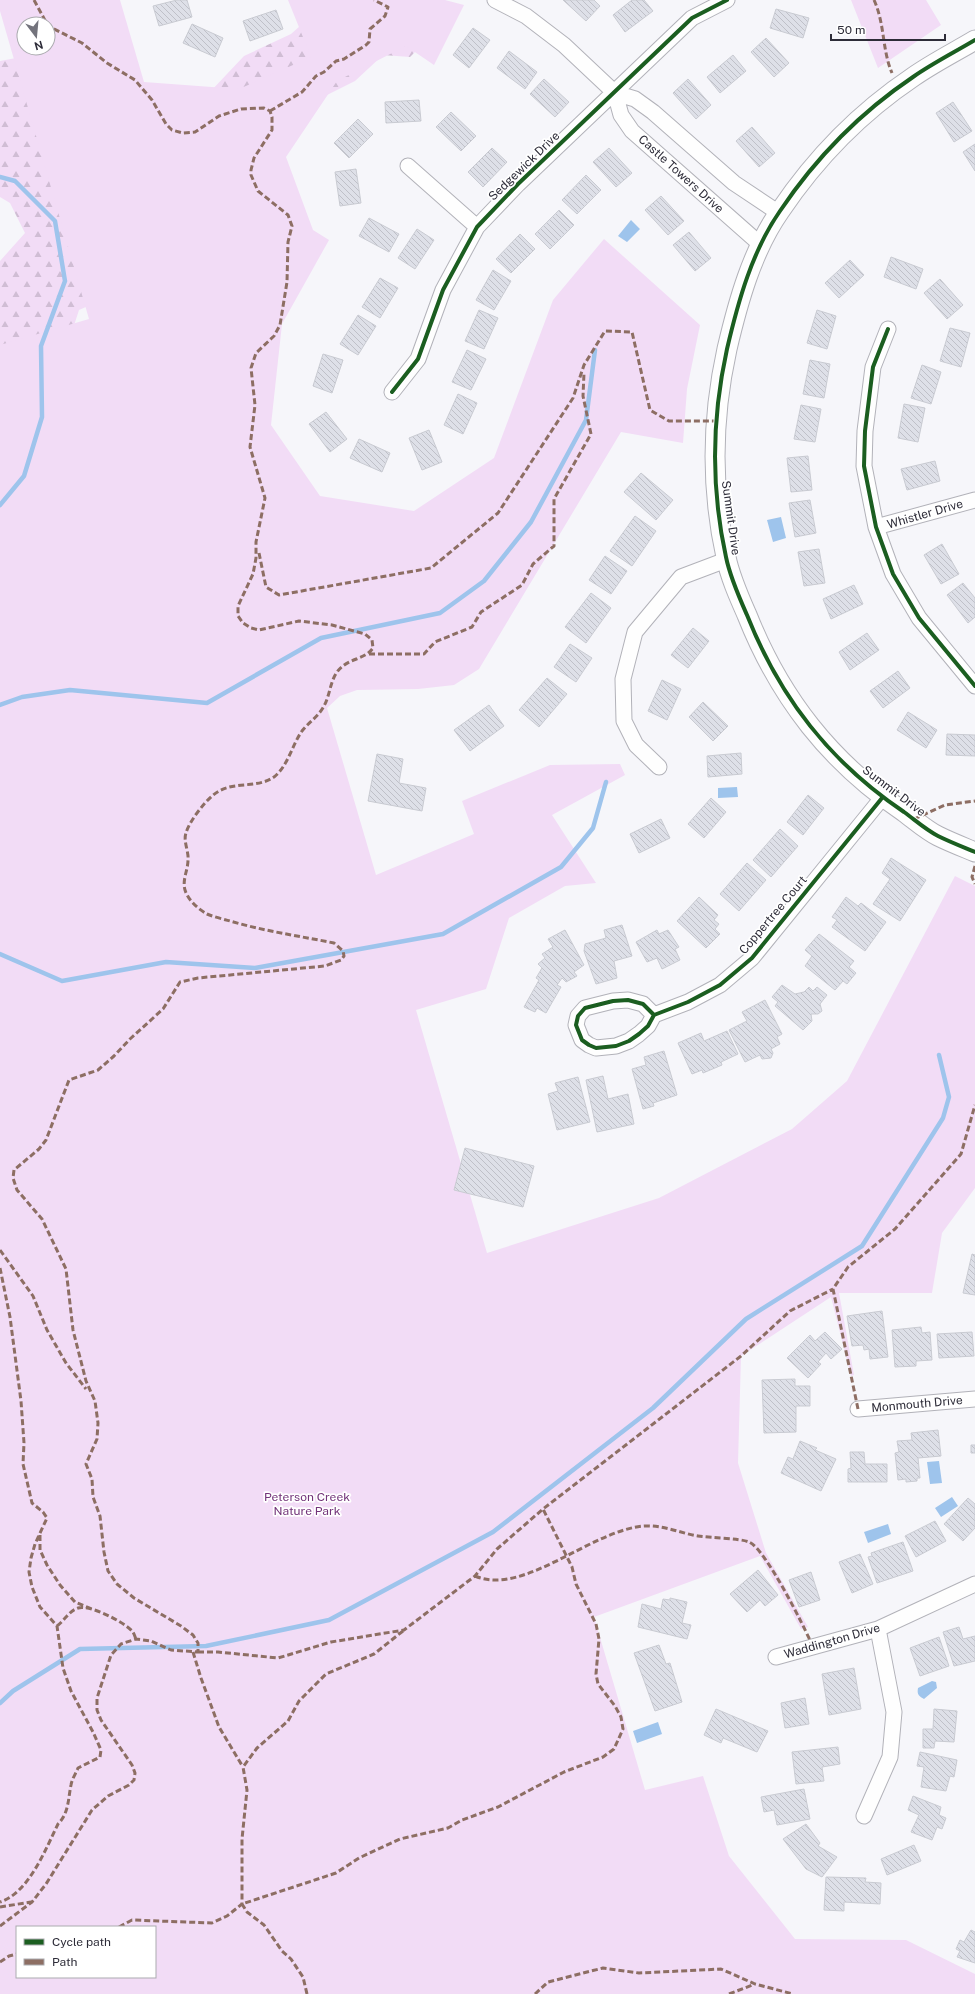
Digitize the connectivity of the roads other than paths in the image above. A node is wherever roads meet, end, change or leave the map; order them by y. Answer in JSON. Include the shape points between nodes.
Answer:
{"nodes":[{"id":1,"x":495,"y":0,"type":"edge"},
{"id":2,"x":727,"y":0,"type":"edge"},
{"id":3,"x":973,"y":46,"type":"edge"},
{"id":4,"x":615,"y":93,"type":"junction"},
{"id":5,"x":408,"y":166,"type":"dead end"},
{"id":6,"x":779,"y":213,"type":"junction"},
{"id":7,"x":477,"y":227,"type":"junction"},
{"id":8,"x":762,"y":245,"type":"junction"},
{"id":9,"x":888,"y":329,"type":"dead end"},
{"id":10,"x":392,"y":392,"type":"dead end"},
{"id":11,"x":975,"y":500,"type":"edge"},
{"id":12,"x":876,"y":527,"type":"junction"},
{"id":13,"x":726,"y":560,"type":"junction"},
{"id":14,"x":975,"y":686,"type":"edge"},
{"id":15,"x":659,"y":767,"type":"dead end"},
{"id":16,"x":882,"y":798,"type":"junction"},
{"id":17,"x":975,"y":852,"type":"edge"},
{"id":18,"x":654,"y":1015,"type":"junction"},
{"id":19,"x":975,"y":1399,"type":"edge"},
{"id":20,"x":858,"y":1409,"type":"dead end"},
{"id":21,"x":975,"y":1584,"type":"edge"},
{"id":22,"x":878,"y":1630,"type":"junction"},
{"id":23,"x":776,"y":1656,"type":"dead end"},
{"id":24,"x":864,"y":1816,"type":"dead end"}],
"edges":[{"from":1,"to":4,"type":"street","via":[[526,16],[564,45]]},
{"from":2,"to":4,"type":"street","name":"Sedgewick Drive","via":[[692,18]]},
{"from":3,"to":6,"type":"main road","name":"Summit Drive","via":[[913,77],[868,113],[840,138],[809,172]]},
{"from":4,"to":6,"type":"street","via":[[635,99],[653,112],[734,183]]},
{"from":4,"to":7,"type":"street","name":"Sedgewick Drive","via":[[518,184]]},
{"from":4,"to":8,"type":"street","name":"Castle Towers Drive","via":[[621,115],[632,130]]},
{"from":5,"to":7,"type":"street"},
{"from":6,"to":8,"type":"main road","name":"Summit Drive"},
{"from":7,"to":10,"type":"street","name":"Sedgewick Drive","via":[[443,290],[418,359]]},
{"from":8,"to":13,"type":"main road","name":"Summit Drive","via":[[736,309],[722,374],[715,482]]},
{"from":9,"to":12,"type":"street","via":[[873,367],[865,431],[864,466]]},
{"from":11,"to":12,"type":"street","name":"Whistler Drive"},
{"from":12,"to":14,"type":"street","via":[[893,574],[919,618]]},
{"from":13,"to":15,"type":"street","via":[[681,576],[635,632],[623,679],[624,721],[636,746]]},
{"from":13,"to":16,"type":"main road","name":"Summit Drive","via":[[753,631],[780,686],[805,722],[839,760]]},
{"from":16,"to":17,"type":"main road","name":"Summit Drive","via":[[935,834]]},
{"from":16,"to":18,"type":"street","name":"Coppertree Court","via":[[752,958],[720,985],[688,1002]]},
{"from":18,"to":18,"type":"street","via":[[643,1004],[628,1000],[613,1001],[585,1008],[578,1016],[576,1025],[582,1040],[596,1048],[606,1048],[629,1041],[648,1026]]},
{"from":19,"to":20,"type":"street","name":"Monmouth Drive"},
{"from":21,"to":22,"type":"street","name":"Waddington Drive"},
{"from":22,"to":23,"type":"street","name":"Waddington Drive"},
{"from":22,"to":24,"type":"street","via":[[894,1712],[890,1757]]}]}
